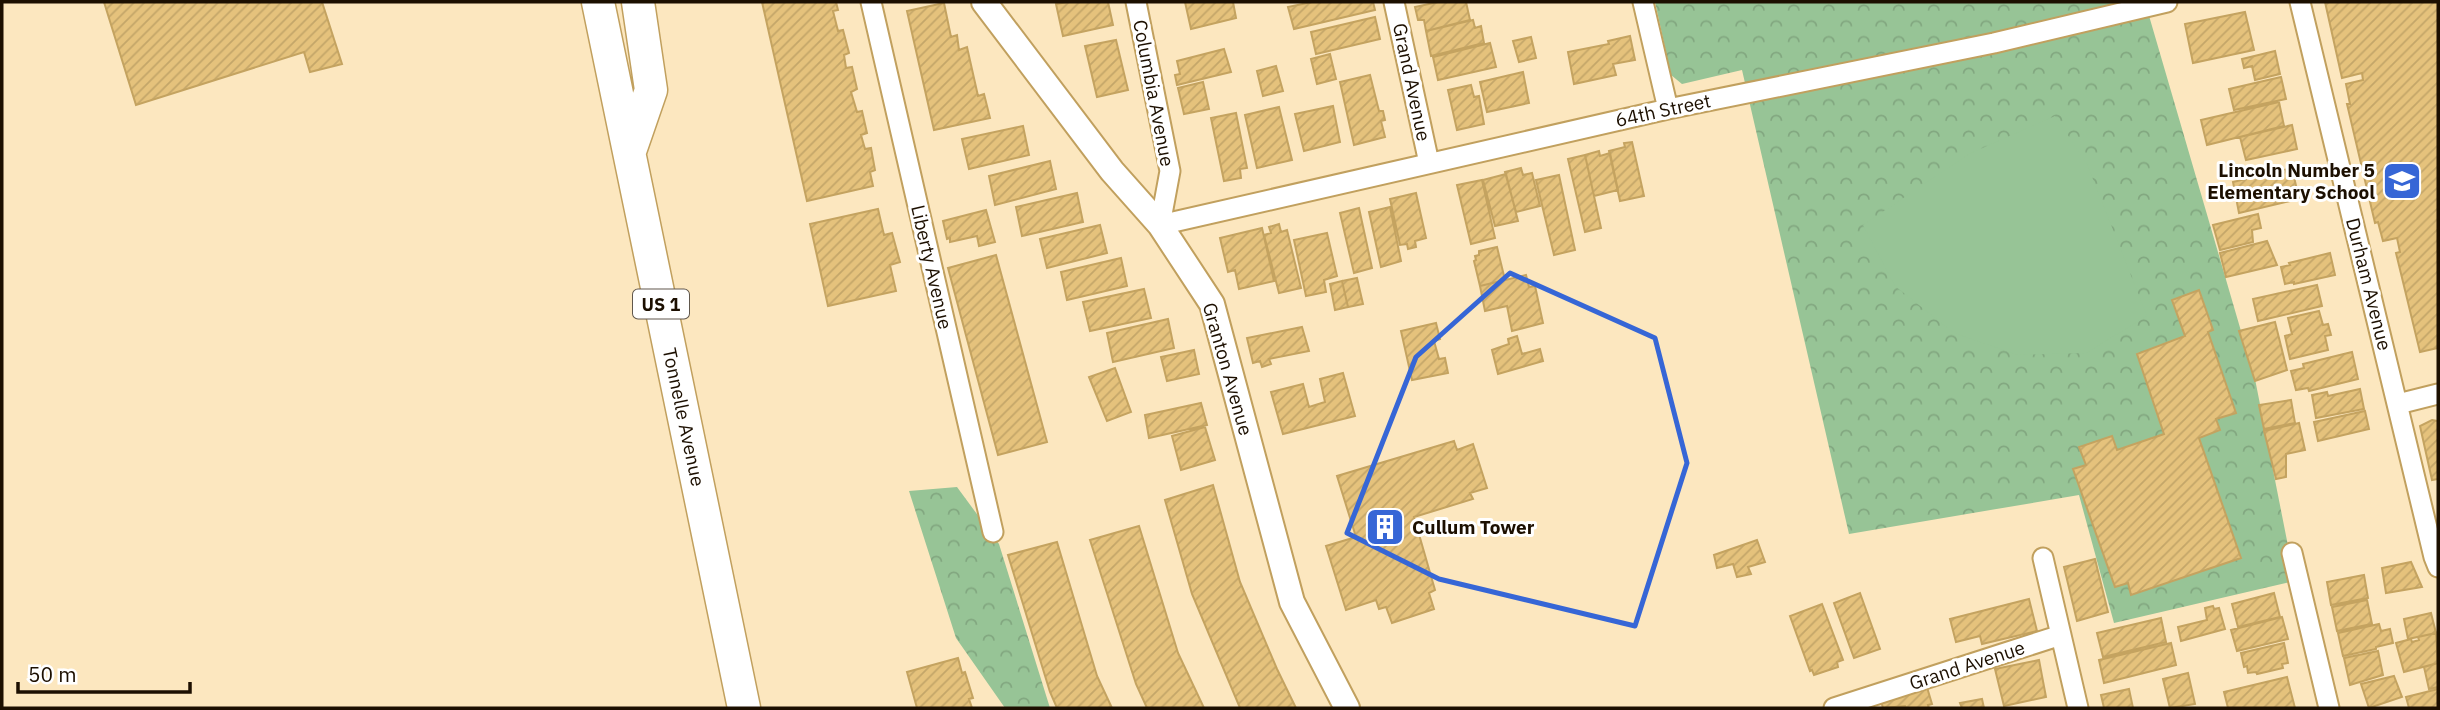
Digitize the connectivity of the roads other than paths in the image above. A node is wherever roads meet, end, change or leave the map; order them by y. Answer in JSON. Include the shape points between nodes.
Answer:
{"nodes":[{"id":1,"x":598,"y":2,"type":"edge"},
{"id":2,"x":638,"y":2,"type":"edge"},
{"id":3,"x":871,"y":2,"type":"edge"},
{"id":4,"x":984,"y":2,"type":"edge"},
{"id":5,"x":1136,"y":2,"type":"edge"},
{"id":6,"x":1394,"y":2,"type":"edge"},
{"id":7,"x":1643,"y":2,"type":"edge"},
{"id":8,"x":2168,"y":2,"type":"edge"},
{"id":9,"x":2300,"y":2,"type":"edge"},
{"id":10,"x":1668,"y":108,"type":"junction"},
{"id":11,"x":630,"y":153,"type":"junction"},
{"id":12,"x":1429,"y":163,"type":"junction"},
{"id":13,"x":1160,"y":225,"type":"junction"},
{"id":14,"x":2438,"y":394,"type":"edge"},
{"id":15,"x":2398,"y":404,"type":"junction"},
{"id":16,"x":993,"y":532,"type":"dead end"},
{"id":17,"x":2292,"y":554,"type":"dead end"},
{"id":18,"x":2043,"y":558,"type":"dead end"},
{"id":19,"x":2438,"y":567,"type":"edge"},
{"id":20,"x":2061,"y":635,"type":"junction"},
{"id":21,"x":744,"y":708,"type":"edge"},
{"id":22,"x":1347,"y":708,"type":"edge"},
{"id":23,"x":1834,"y":708,"type":"edge"},
{"id":24,"x":2078,"y":708,"type":"edge"},
{"id":25,"x":2329,"y":708,"type":"edge"}],
"edges":[{"from":1,"to":11,"type":"main road","name":"Tonnelle Avenue","number":"US 1"},
{"from":2,"to":11,"type":"main road","via":[[651,90]]},
{"from":3,"to":16,"type":"street","name":"Liberty Avenue"},
{"from":4,"to":13,"type":"street","name":"Granton Avenue","via":[[1112,171]]},
{"from":5,"to":13,"type":"street","name":"Columbia Avenue","via":[[1170,171]]},
{"from":6,"to":12,"type":"street","name":"Grand Avenue"},
{"from":7,"to":10,"type":"street"},
{"from":8,"to":10,"type":"street","name":"64th Street","via":[[1994,43]]},
{"from":9,"to":15,"type":"street","name":"Durham Avenue"},
{"from":10,"to":12,"type":"street","name":"64th Street"},
{"from":11,"to":21,"type":"main road","name":"Tonnelle Avenue","number":"US 1"},
{"from":12,"to":13,"type":"street","name":"64th Street"},
{"from":13,"to":22,"type":"street","name":"Granton Avenue","via":[[1212,304],[1292,602]]},
{"from":14,"to":15,"type":"street"},
{"from":15,"to":19,"type":"street","name":"Durham Avenue"},
{"from":17,"to":25,"type":"street"},
{"from":18,"to":20,"type":"street"},
{"from":20,"to":23,"type":"street","name":"Grand Avenue"},
{"from":20,"to":24,"type":"street"}]}
